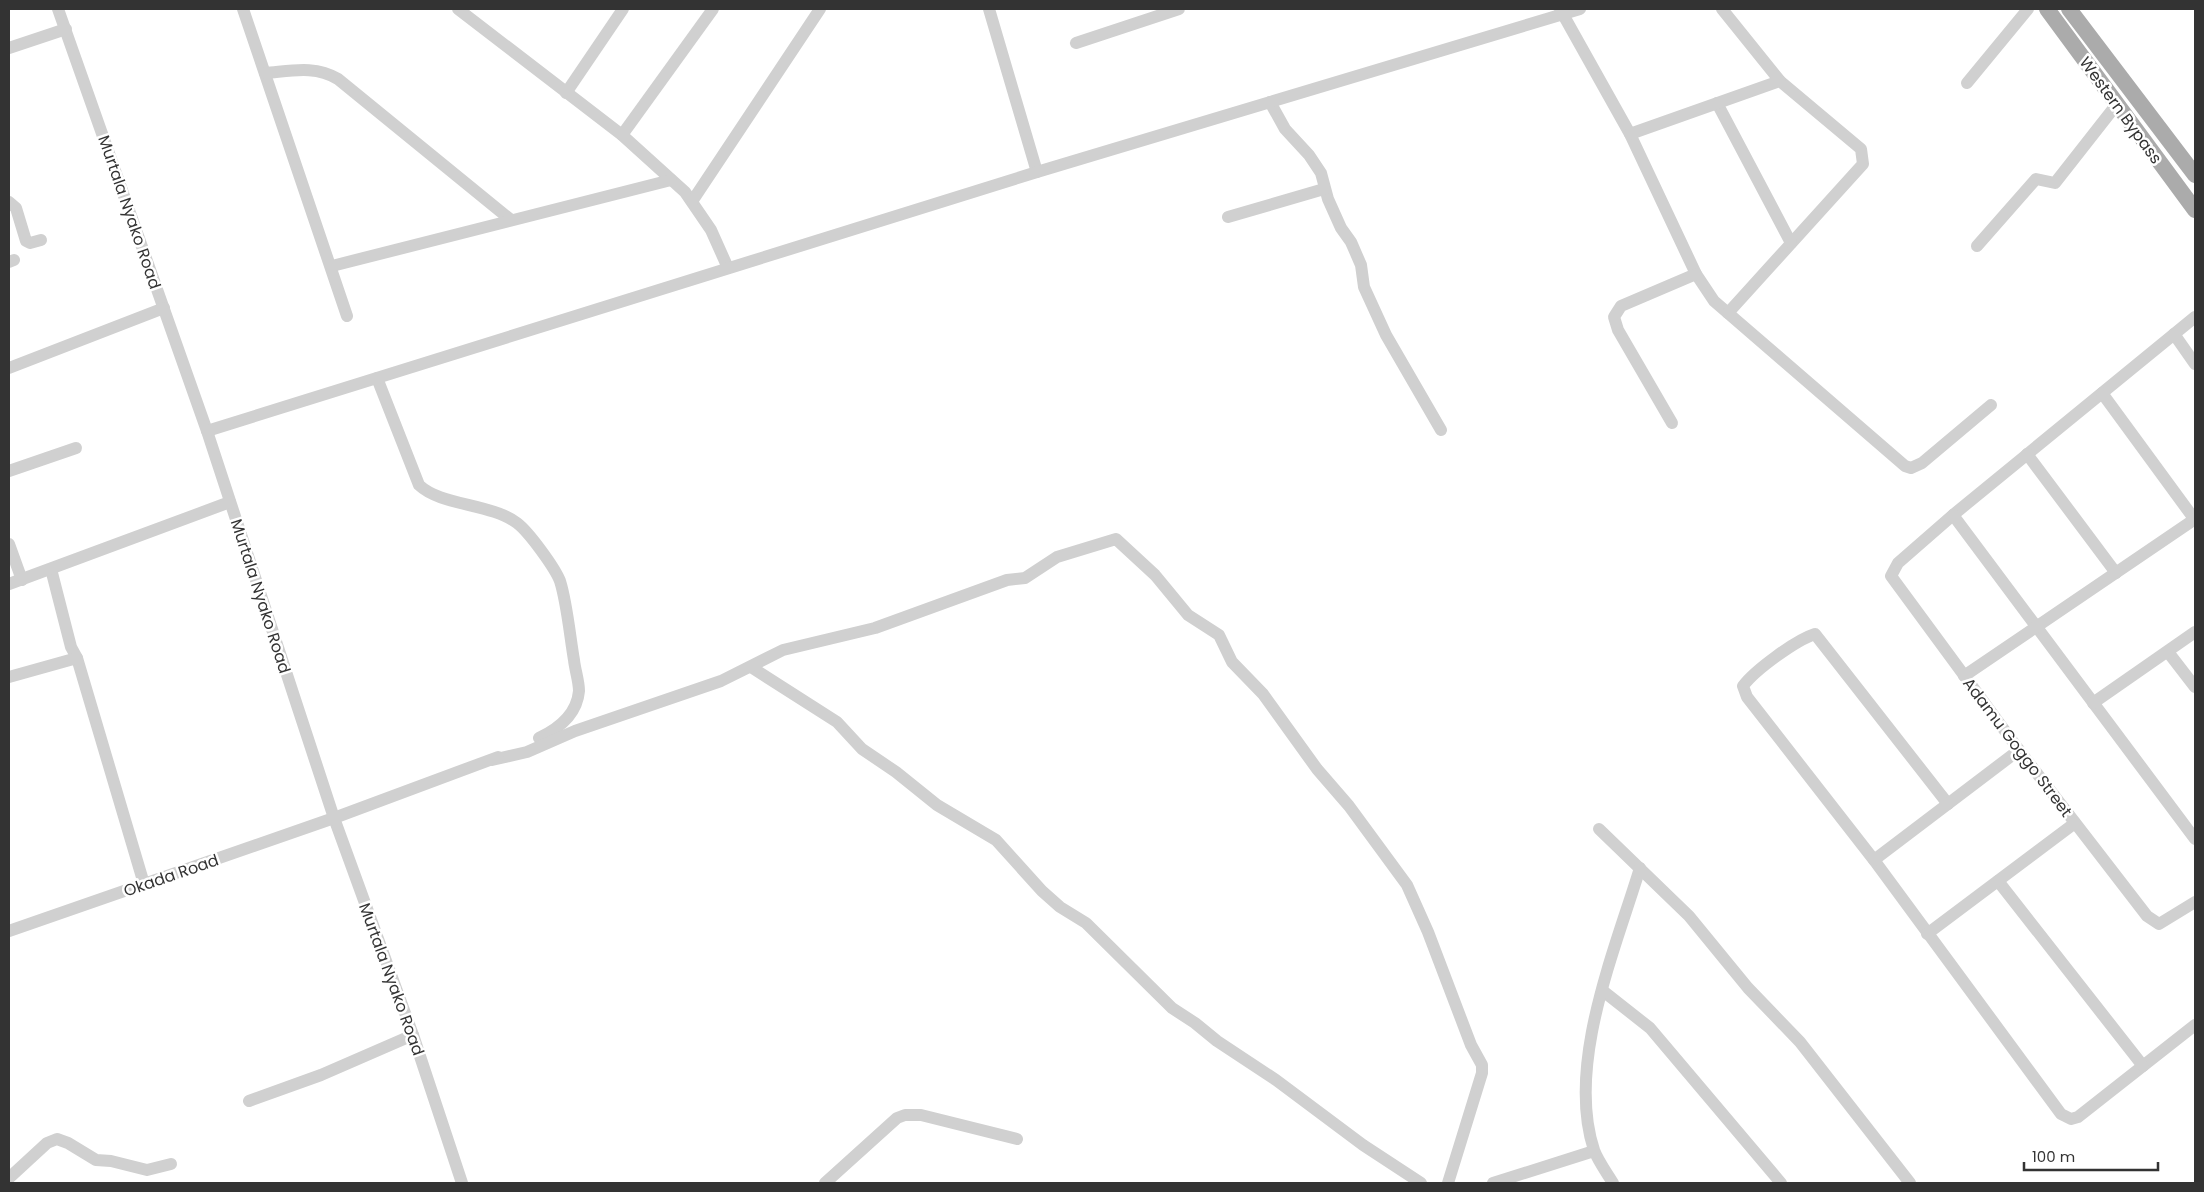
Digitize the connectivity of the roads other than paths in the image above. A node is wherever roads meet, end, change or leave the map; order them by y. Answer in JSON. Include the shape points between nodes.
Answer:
{"nodes":[{"id":1,"x":58,"y":9,"type":"edge"},
{"id":2,"x":243,"y":9,"type":"edge"},
{"id":3,"x":458,"y":9,"type":"edge"},
{"id":4,"x":623,"y":9,"type":"edge"},
{"id":5,"x":713,"y":9,"type":"edge"},
{"id":6,"x":820,"y":9,"type":"edge"},
{"id":7,"x":989,"y":9,"type":"edge"},
{"id":8,"x":1179,"y":9,"type":"edge"},
{"id":9,"x":1580,"y":9,"type":"edge"},
{"id":10,"x":1722,"y":9,"type":"edge"},
{"id":11,"x":2028,"y":9,"type":"edge"},
{"id":12,"x":2047,"y":9,"type":"edge"},
{"id":13,"x":2069,"y":9,"type":"edge"},
{"id":14,"x":1562,"y":11,"type":"edge"},
{"id":15,"x":66,"y":28,"type":"junction"},
{"id":16,"x":1076,"y":43,"type":"dead end"},
{"id":17,"x":9,"y":48,"type":"edge"},
{"id":18,"x":265,"y":73,"type":"junction"},
{"id":19,"x":1780,"y":81,"type":"junction"},
{"id":20,"x":1967,"y":83,"type":"dead end"},
{"id":21,"x":566,"y":93,"type":"junction"},
{"id":22,"x":1270,"y":102,"type":"junction"},
{"id":23,"x":1717,"y":103,"type":"junction"},
{"id":24,"x":2117,"y":104,"type":"junction"},
{"id":25,"x":1630,"y":134,"type":"junction"},
{"id":26,"x":622,"y":135,"type":"junction"},
{"id":27,"x":1037,"y":172,"type":"junction"},
{"id":28,"x":2195,"y":175,"type":"edge"},
{"id":29,"x":671,"y":180,"type":"junction"},
{"id":30,"x":1324,"y":189,"type":"junction"},
{"id":31,"x":692,"y":200,"type":"junction"},
{"id":32,"x":9,"y":202,"type":"edge"},
{"id":33,"x":2195,"y":210,"type":"edge"},
{"id":34,"x":1228,"y":217,"type":"dead end"},
{"id":35,"x":511,"y":220,"type":"junction"},
{"id":36,"x":41,"y":240,"type":"dead end"},
{"id":37,"x":1791,"y":243,"type":"junction"},
{"id":38,"x":1977,"y":246,"type":"dead end"},
{"id":39,"x":332,"y":266,"type":"junction"},
{"id":40,"x":728,"y":268,"type":"junction"},
{"id":41,"x":1696,"y":274,"type":"junction"},
{"id":42,"x":164,"y":308,"type":"junction"},
{"id":43,"x":1728,"y":313,"type":"junction"},
{"id":44,"x":347,"y":316,"type":"dead end"},
{"id":45,"x":2195,"y":316,"type":"edge"},
{"id":46,"x":2174,"y":334,"type":"junction"},
{"id":47,"x":2195,"y":364,"type":"edge"},
{"id":48,"x":9,"y":368,"type":"edge"},
{"id":49,"x":377,"y":378,"type":"junction"},
{"id":50,"x":2102,"y":393,"type":"junction"},
{"id":51,"x":1991,"y":405,"type":"dead end"},
{"id":52,"x":1672,"y":423,"type":"dead end"},
{"id":53,"x":1441,"y":430,"type":"dead end"},
{"id":54,"x":207,"y":431,"type":"junction"},
{"id":55,"x":76,"y":448,"type":"dead end"},
{"id":56,"x":2027,"y":454,"type":"junction"},
{"id":57,"x":9,"y":471,"type":"edge"},
{"id":58,"x":230,"y":502,"type":"junction"},
{"id":59,"x":1953,"y":515,"type":"junction"},
{"id":60,"x":2195,"y":520,"type":"edge"},
{"id":61,"x":9,"y":544,"type":"edge"},
{"id":62,"x":51,"y":569,"type":"junction"},
{"id":63,"x":2116,"y":573,"type":"junction"},
{"id":64,"x":22,"y":580,"type":"junction"},
{"id":65,"x":9,"y":584,"type":"edge"},
{"id":66,"x":2036,"y":627,"type":"junction"},
{"id":67,"x":2195,"y":632,"type":"edge"},
{"id":68,"x":2168,"y":652,"type":"junction"},
{"id":69,"x":78,"y":658,"type":"junction"},
{"id":70,"x":751,"y":667,"type":"junction"},
{"id":71,"x":1964,"y":676,"type":"junction"},
{"id":72,"x":9,"y":677,"type":"edge"},
{"id":73,"x":2195,"y":687,"type":"edge"},
{"id":74,"x":2093,"y":703,"type":"junction"},
{"id":75,"x":2019,"y":750,"type":"junction"},
{"id":76,"x":492,"y":760,"type":"junction"},
{"id":77,"x":1948,"y":804,"type":"junction"},
{"id":78,"x":334,"y":818,"type":"junction"},
{"id":79,"x":2075,"y":823,"type":"junction"},
{"id":80,"x":1599,"y":828,"type":"dead end"},
{"id":81,"x":2195,"y":839,"type":"edge"},
{"id":82,"x":1874,"y":860,"type":"junction"},
{"id":83,"x":1640,"y":868,"type":"junction"},
{"id":84,"x":1998,"y":880,"type":"junction"},
{"id":85,"x":144,"y":884,"type":"junction"},
{"id":86,"x":2195,"y":902,"type":"edge"},
{"id":87,"x":9,"y":931,"type":"edge"},
{"id":88,"x":1927,"y":934,"type":"junction"},
{"id":89,"x":1603,"y":991,"type":"junction"},
{"id":90,"x":2195,"y":1025,"type":"edge"},
{"id":91,"x":413,"y":1035,"type":"junction"},
{"id":92,"x":2143,"y":1066,"type":"junction"},
{"id":93,"x":249,"y":1101,"type":"dead end"},
{"id":94,"x":1017,"y":1139,"type":"dead end"},
{"id":95,"x":1594,"y":1151,"type":"junction"},
{"id":96,"x":171,"y":1164,"type":"dead end"},
{"id":97,"x":9,"y":1178,"type":"edge"},
{"id":98,"x":462,"y":1183,"type":"edge"},
{"id":99,"x":825,"y":1183,"type":"edge"},
{"id":100,"x":1421,"y":1183,"type":"edge"},
{"id":101,"x":1448,"y":1183,"type":"edge"},
{"id":102,"x":1492,"y":1183,"type":"edge"},
{"id":103,"x":1613,"y":1183,"type":"edge"},
{"id":104,"x":1781,"y":1183,"type":"edge"},
{"id":105,"x":1910,"y":1183,"type":"edge"}],
"edges":[{"from":1,"to":15,"type":"street","name":"Murtala Nyako Road"},
{"from":2,"to":18,"type":"street"},
{"from":3,"to":21,"type":"street"},
{"from":4,"to":21,"type":"street"},
{"from":5,"to":26,"type":"street"},
{"from":6,"to":31,"type":"street"},
{"from":7,"to":27,"type":"street"},
{"from":8,"to":16,"type":"street"},
{"from":9,"to":14,"type":"street"},
{"from":10,"to":19,"type":"street"},
{"from":11,"to":20,"type":"street"},
{"from":12,"to":24,"type":"main road","name":"Western Bypass"},
{"from":13,"to":28,"type":"main road","name":"Western Bypass"},
{"from":14,"to":22,"type":"street"},
{"from":14,"to":25,"type":"street"},
{"from":15,"to":17,"type":"street"},
{"from":15,"to":42,"type":"street","name":"Murtala Nyako Road"},
{"from":18,"to":35,"type":"street","via":[[326,71]]},
{"from":18,"to":39,"type":"street"},
{"from":19,"to":23,"type":"street"},
{"from":19,"to":37,"type":"street","via":[[1861,149],[1863,164]]},
{"from":21,"to":26,"type":"street"},
{"from":22,"to":27,"type":"street"},
{"from":22,"to":30,"type":"street","via":[[1285,129],[1309,154],[1321,173]]},
{"from":23,"to":25,"type":"street"},
{"from":23,"to":37,"type":"street"},
{"from":24,"to":33,"type":"main road","name":"Western Bypass"},
{"from":24,"to":38,"type":"street","via":[[2055,183],[2036,179]]},
{"from":25,"to":41,"type":"street"},
{"from":26,"to":29,"type":"street"},
{"from":27,"to":40,"type":"street"},
{"from":29,"to":31,"type":"street"},
{"from":29,"to":35,"type":"street"},
{"from":30,"to":34,"type":"street"},
{"from":30,"to":53,"type":"street","via":[[1361,264],[1364,287],[1386,335]]},
{"from":31,"to":40,"type":"street","via":[[711,230]]},
{"from":32,"to":36,"type":"street","via":[[16,208],[26,241]]},
{"from":35,"to":39,"type":"street"},
{"from":37,"to":43,"type":"street"},
{"from":39,"to":44,"type":"street"},
{"from":40,"to":49,"type":"street"},
{"from":41,"to":43,"type":"street","via":[[1714,301]]},
{"from":41,"to":52,"type":"street","via":[[1621,306],[1614,317],[1618,330]]},
{"from":42,"to":48,"type":"street"},
{"from":42,"to":54,"type":"street","name":"Murtala Nyako Road"},
{"from":43,"to":51,"type":"street","via":[[1905,466],[1911,468],[1922,463]]},
{"from":45,"to":46,"type":"street"},
{"from":46,"to":47,"type":"street"},
{"from":46,"to":50,"type":"street"},
{"from":49,"to":54,"type":"street"},
{"from":49,"to":76,"type":"street","via":[[419,485],[431,493],[506,516],[517,523],[560,581],[579,690],[574,708],[566,721],[553,732]]},
{"from":50,"to":56,"type":"street"},
{"from":50,"to":60,"type":"street"},
{"from":54,"to":58,"type":"street","name":"Murtala Nyako Road"},
{"from":55,"to":57,"type":"street"},
{"from":56,"to":59,"type":"street"},
{"from":56,"to":63,"type":"street"},
{"from":58,"to":62,"type":"street"},
{"from":58,"to":78,"type":"street","name":"Murtala Nyako Road"},
{"from":59,"to":66,"type":"street"},
{"from":59,"to":71,"type":"street","name":"Adamu Goggo Street","via":[[1898,563],[1891,576]]},
{"from":60,"to":63,"type":"street"},
{"from":61,"to":64,"type":"street"},
{"from":62,"to":64,"type":"street"},
{"from":62,"to":69,"type":"street","via":[[71,647]]},
{"from":63,"to":66,"type":"street"},
{"from":64,"to":65,"type":"street"},
{"from":66,"to":71,"type":"street"},
{"from":66,"to":74,"type":"street"},
{"from":67,"to":68,"type":"street"},
{"from":68,"to":73,"type":"street"},
{"from":68,"to":74,"type":"street"},
{"from":69,"to":72,"type":"street"},
{"from":69,"to":85,"type":"street"},
{"from":70,"to":76,"type":"street","via":[[721,681],[575,731],[527,752]]},
{"from":70,"to":100,"type":"street","via":[[837,722],[862,749],[937,805],[996,840],[1042,891],[1086,923],[1172,1008]]},
{"from":70,"to":101,"type":"street","via":[[783,650],[875,628],[1007,580],[1025,578],[1057,557],[1112,540],[1120,541],[1188,615],[1219,635],[1232,662],[1262,694],[1407,885],[1482,1065]]},
{"from":71,"to":75,"type":"street","name":"Adamu Goggo Street"},
{"from":74,"to":81,"type":"street"},
{"from":75,"to":77,"type":"street"},
{"from":75,"to":79,"type":"street","name":"Adamu Goggo Street"},
{"from":76,"to":78,"type":"street","name":"Okada Road"},
{"from":77,"to":82,"type":"street"},
{"from":77,"to":82,"type":"street","via":[[1815,634],[1802,638],[1750,676],[1743,686],[1747,698]]},
{"from":78,"to":85,"type":"street","name":"Okada Road"},
{"from":78,"to":91,"type":"street","name":"Murtala Nyako Road"},
{"from":79,"to":84,"type":"street"},
{"from":79,"to":86,"type":"street","name":"Adamu Goggo Street","via":[[2147,916],[2159,924]]},
{"from":80,"to":83,"type":"street"},
{"from":82,"to":88,"type":"street"},
{"from":83,"to":89,"type":"street"},
{"from":83,"to":105,"type":"street","via":[[1689,916],[1748,988],[1800,1042]]},
{"from":84,"to":88,"type":"street"},
{"from":84,"to":92,"type":"street"},
{"from":85,"to":87,"type":"street","name":"Okada Road"},
{"from":88,"to":92,"type":"street","via":[[2061,1114],[2071,1119],[2078,1117]]},
{"from":89,"to":95,"type":"street","via":[[1592,1028],[1586,1074],[1588,1120]]},
{"from":89,"to":104,"type":"street","via":[[1650,1028]]},
{"from":90,"to":92,"type":"street"},
{"from":91,"to":93,"type":"street","via":[[321,1075]]},
{"from":91,"to":98,"type":"street","name":"Murtala Nyako Road"},
{"from":94,"to":99,"type":"street","via":[[921,1115],[905,1115],[897,1118]]},
{"from":95,"to":102,"type":"street"},
{"from":95,"to":103,"type":"street"},
{"from":96,"to":97,"type":"street","via":[[147,1170],[96,1160],[57,1139],[47,1142]]}]}
